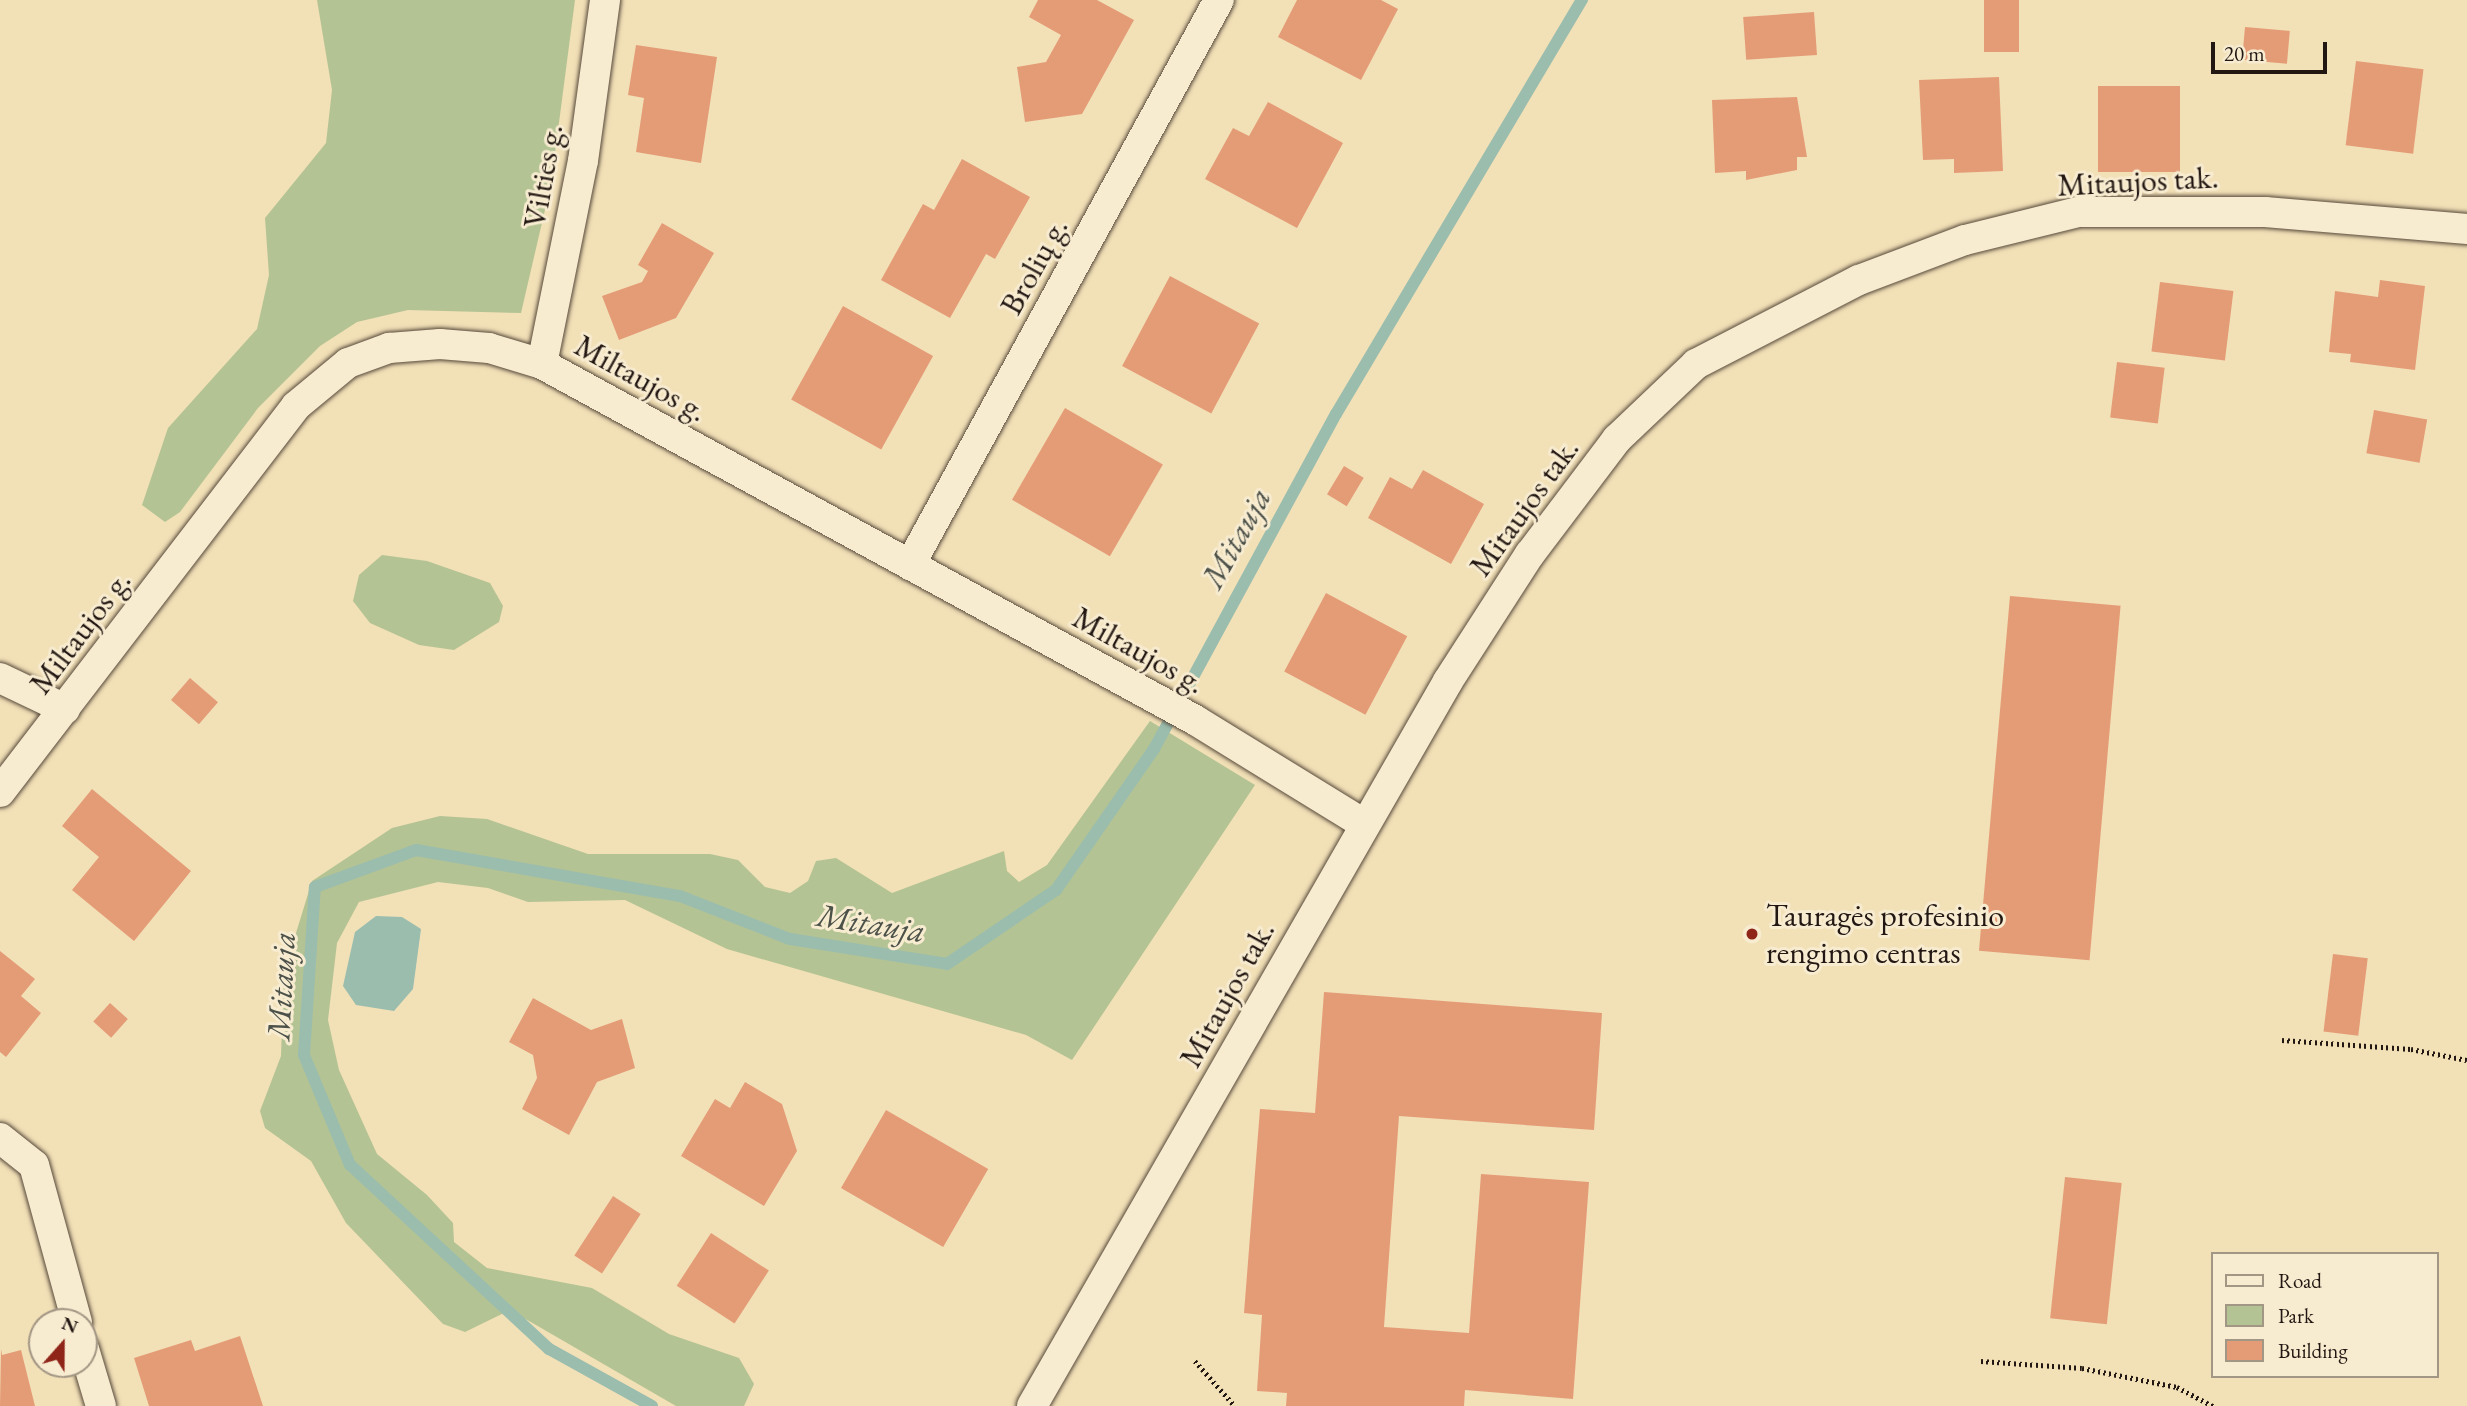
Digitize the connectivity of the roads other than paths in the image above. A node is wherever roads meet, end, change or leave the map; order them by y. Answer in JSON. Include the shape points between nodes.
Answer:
{"nodes":[{"id":1,"x":605,"y":0,"type":"edge"},
{"id":2,"x":1219,"y":0,"type":"edge"},
{"id":3,"x":2467,"y":229,"type":"edge"},
{"id":4,"x":542,"y":364,"type":"junction"},
{"id":5,"x":910,"y":565,"type":"junction"},
{"id":6,"x":0,"y":678,"type":"edge"},
{"id":7,"x":65,"y":709,"type":"junction"},
{"id":8,"x":0,"y":792,"type":"edge"},
{"id":9,"x":1364,"y":824,"type":"junction"},
{"id":10,"x":0,"y":1138,"type":"edge"},
{"id":11,"x":73,"y":1308,"type":"edge"},
{"id":12,"x":93,"y":1378,"type":"edge"},
{"id":13,"x":101,"y":1406,"type":"edge"},
{"id":14,"x":1032,"y":1406,"type":"edge"}],
"edges":[{"from":1,"to":4,"type":"street","name":"Vilties g.","via":[[583,160]]},
{"from":2,"to":5,"type":"street","name":"Brolių g."},
{"from":3,"to":9,"type":"street","name":"Mitaujos tak.","via":[[2265,212],[2078,212],[1965,240],[1778,318],[1696,364],[1617,439],[1530,554]]},
{"from":4,"to":5,"type":"street","name":"Miltaujos g."},
{"from":4,"to":7,"type":"street","name":"Miltaujos g.","via":[[489,348],[440,344],[389,348],[348,363],[296,406]]},
{"from":5,"to":9,"type":"street","name":"Miltaujos g.","via":[[1195,720]]},
{"from":6,"to":7,"type":"street"},
{"from":7,"to":8,"type":"street","name":"Miltaujos g."},
{"from":9,"to":14,"type":"street","name":"Mitaujos tak."},
{"from":10,"to":11,"type":"street","via":[[34,1165]]},
{"from":12,"to":13,"type":"street"}]}
